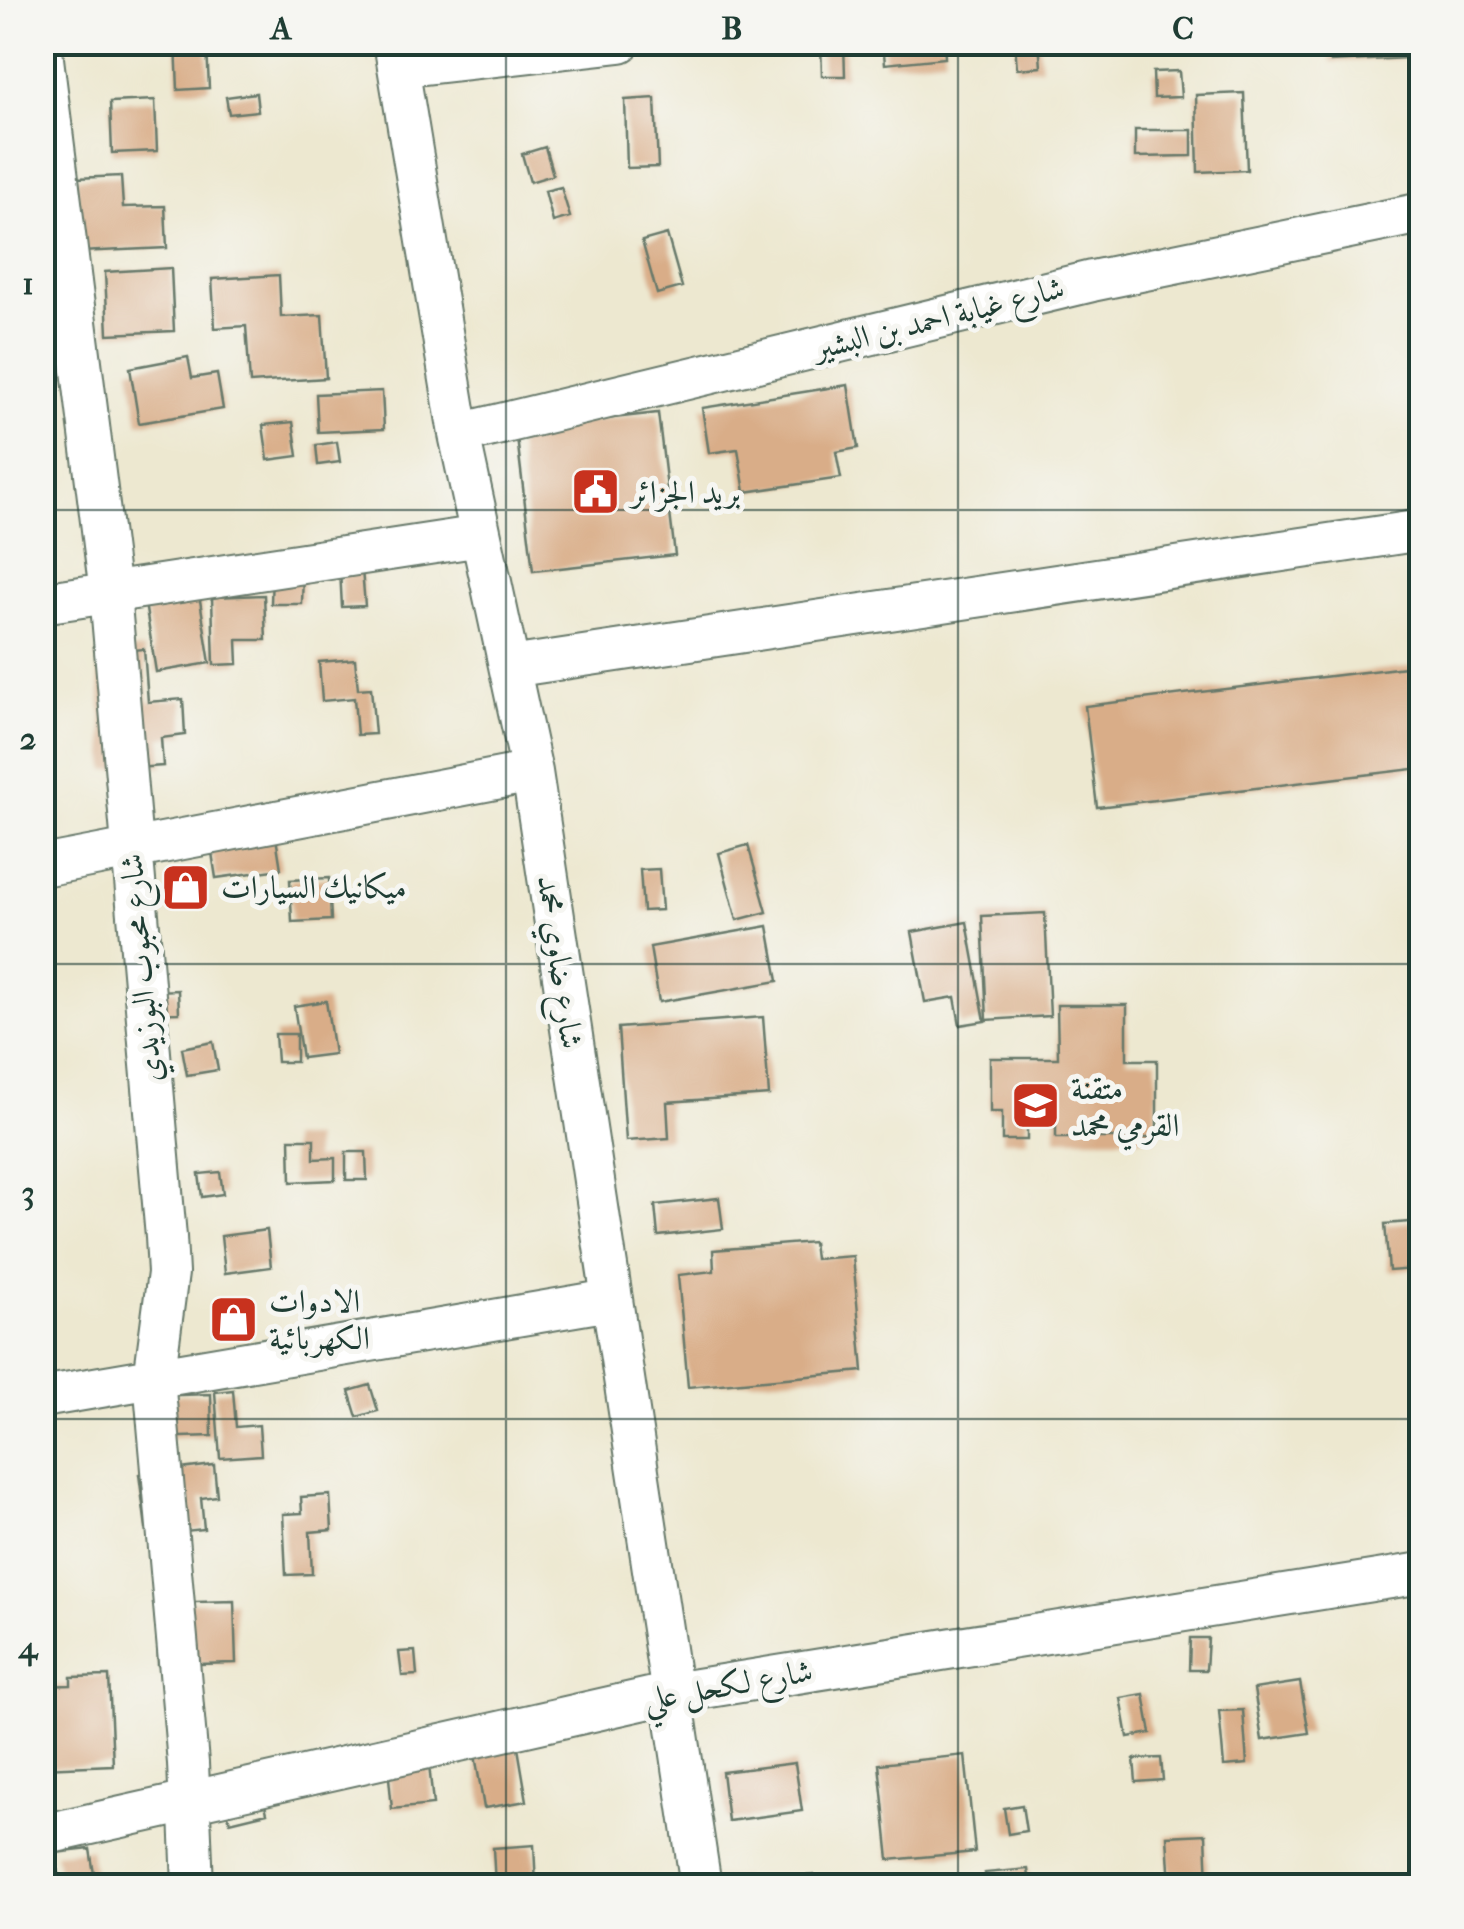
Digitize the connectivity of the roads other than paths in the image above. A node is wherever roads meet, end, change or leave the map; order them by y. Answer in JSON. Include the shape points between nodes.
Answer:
{"nodes":[{"id":1,"x":620,"y":42,"type":"edge"},
{"id":2,"x":42,"y":51,"type":"edge"},
{"id":3,"x":396,"y":55,"type":"edge"},
{"id":4,"x":52,"y":194,"type":"edge"},
{"id":5,"x":1422,"y":213,"type":"edge"},
{"id":6,"x":459,"y":434,"type":"junction"},
{"id":7,"x":1422,"y":530,"type":"edge"},
{"id":8,"x":481,"y":536,"type":"junction"},
{"id":9,"x":110,"y":593,"type":"junction"},
{"id":10,"x":42,"y":603,"type":"edge"},
{"id":11,"x":510,"y":667,"type":"junction"},
{"id":12,"x":532,"y":772,"type":"junction"},
{"id":13,"x":130,"y":851,"type":"junction"},
{"id":14,"x":42,"y":866,"type":"edge"},
{"id":15,"x":610,"y":1300,"type":"junction"},
{"id":16,"x":154,"y":1379,"type":"junction"},
{"id":17,"x":42,"y":1397,"type":"edge"},
{"id":18,"x":1422,"y":1573,"type":"edge"},
{"id":19,"x":672,"y":1692,"type":"junction"},
{"id":20,"x":191,"y":1802,"type":"junction"},
{"id":21,"x":42,"y":1835,"type":"edge"},
{"id":22,"x":193,"y":1886,"type":"edge"},
{"id":23,"x":701,"y":1886,"type":"edge"}],
"edges":[{"from":1,"to":3,"type":"street"},
{"from":2,"to":4,"type":"street","name":"شارع محبوب البوزيدي"},
{"from":3,"to":6,"type":"street","name":"شارع ضاوي محمد"},
{"from":4,"to":9,"type":"street","name":"شارع محبوب البوزيدي"},
{"from":5,"to":6,"type":"street","name":"شارع غيابة احمد بن البشير","via":[[1092,281]]},
{"from":6,"to":8,"type":"street","name":"شارع ضاوي محمد"},
{"from":7,"to":11,"type":"street"},
{"from":8,"to":9,"type":"street"},
{"from":8,"to":11,"type":"street","name":"شارع ضاوي محمد"},
{"from":9,"to":10,"type":"street"},
{"from":9,"to":13,"type":"street","name":"شارع محبوب البوزيدي"},
{"from":11,"to":12,"type":"street","name":"شارع ضاوي محمد"},
{"from":12,"to":13,"type":"street"},
{"from":12,"to":15,"type":"street","name":"شارع ضاوي محمد"},
{"from":13,"to":14,"type":"street"},
{"from":13,"to":16,"type":"street","name":"شارع محبوب البوزيدي","via":[[167,1255]]},
{"from":15,"to":16,"type":"street"},
{"from":15,"to":19,"type":"street","name":"شارع ضاوي محمد"},
{"from":16,"to":17,"type":"street"},
{"from":16,"to":20,"type":"street","name":"شارع محبوب البوزيدي"},
{"from":18,"to":19,"type":"street","name":"شارع لكحل علي"},
{"from":19,"to":20,"type":"street","name":"شارع لكحل علي"},
{"from":19,"to":23,"type":"street","name":"شارع ضاوي محمد"},
{"from":20,"to":21,"type":"street","name":"شارع لكحل علي"},
{"from":20,"to":22,"type":"street","name":"شارع محبوب البوزيدي"}]}
